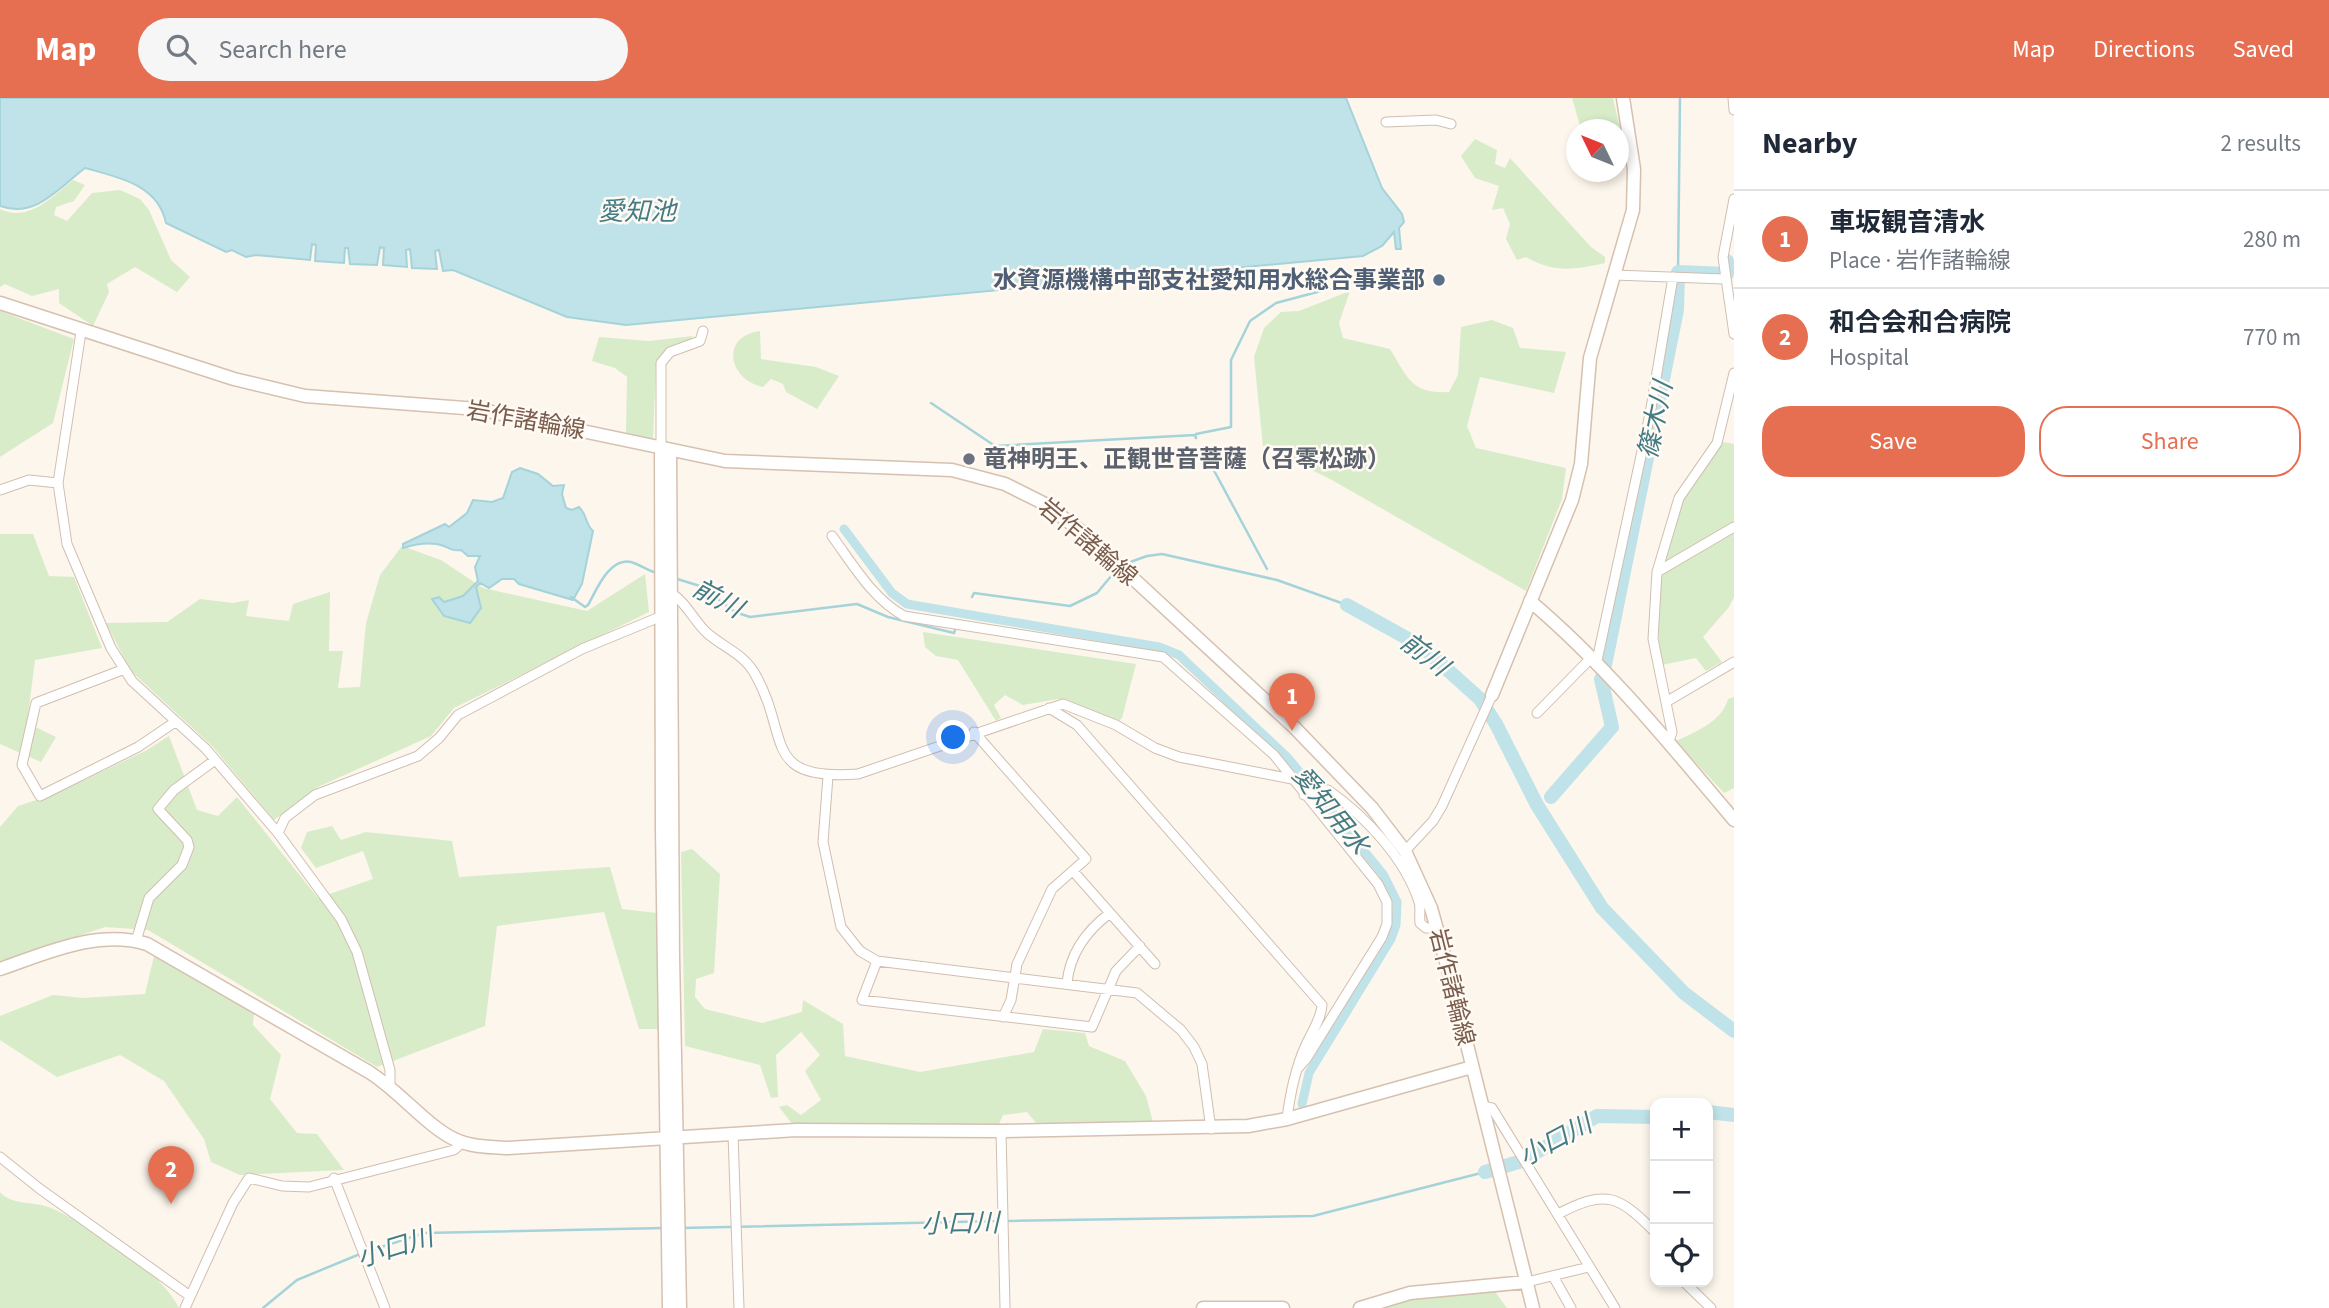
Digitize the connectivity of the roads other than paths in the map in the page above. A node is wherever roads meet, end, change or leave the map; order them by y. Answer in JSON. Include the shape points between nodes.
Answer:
{"nodes":[{"id":1,"x":1623,"y":98,"type":"edge"},
{"id":2,"x":1733,"y":98,"type":"edge"},
{"id":3,"x":1734,"y":110,"type":"edge"},
{"id":4,"x":1387,"y":122,"type":"dead end"},
{"id":5,"x":1451,"y":124,"type":"dead end"},
{"id":6,"x":1734,"y":199,"type":"edge"},
{"id":7,"x":1614,"y":275,"type":"junction"},
{"id":8,"x":1673,"y":277,"type":"junction"},
{"id":9,"x":1724,"y":279,"type":"junction"},
{"id":10,"x":0,"y":303,"type":"edge"},
{"id":11,"x":704,"y":331,"type":"dead end"},
{"id":12,"x":81,"y":332,"type":"junction"},
{"id":13,"x":1734,"y":334,"type":"edge"},
{"id":14,"x":1734,"y":373,"type":"edge"},
{"id":15,"x":666,"y":449,"type":"junction"},
{"id":16,"x":58,"y":483,"type":"junction"},
{"id":17,"x":0,"y":490,"type":"edge"},
{"id":18,"x":1734,"y":527,"type":"edge"},
{"id":19,"x":832,"y":536,"type":"dead end"},
{"id":20,"x":1657,"y":572,"type":"junction"},
{"id":21,"x":671,"y":593,"type":"junction"},
{"id":22,"x":1530,"y":601,"type":"junction"},
{"id":23,"x":662,"y":616,"type":"junction"},
{"id":24,"x":1593,"y":662,"type":"junction"},
{"id":25,"x":1734,"y":662,"type":"edge"},
{"id":26,"x":122,"y":670,"type":"junction"},
{"id":27,"x":1492,"y":695,"type":"joint"},
{"id":28,"x":1666,"y":702,"type":"junction"},
{"id":29,"x":1049,"y":708,"type":"junction"},
{"id":30,"x":1537,"y":713,"type":"dead end"},
{"id":31,"x":175,"y":722,"type":"junction"},
{"id":32,"x":974,"y":732,"type":"junction"},
{"id":33,"x":1669,"y":741,"type":"junction"},
{"id":34,"x":215,"y":760,"type":"junction"},
{"id":35,"x":828,"y":776,"type":"junction"},
{"id":36,"x":1292,"y":779,"type":"junction"},
{"id":37,"x":1304,"y":794,"type":"junction"},
{"id":38,"x":1734,"y":820,"type":"edge"},
{"id":39,"x":278,"y":833,"type":"junction"},
{"id":40,"x":1405,"y":851,"type":"junction"},
{"id":41,"x":1073,"y":871,"type":"junction"},
{"id":42,"x":1110,"y":913,"type":"junction"},
{"id":43,"x":1437,"y":928,"type":"junction"},
{"id":44,"x":136,"y":940,"type":"junction"},
{"id":45,"x":1140,"y":946,"type":"junction"},
{"id":46,"x":877,"y":961,"type":"junction"},
{"id":47,"x":1156,"y":964,"type":"dead end"},
{"id":48,"x":0,"y":969,"type":"edge"},
{"id":49,"x":1015,"y":979,"type":"junction"},
{"id":50,"x":1066,"y":983,"type":"junction"},
{"id":51,"x":1111,"y":988,"type":"junction"},
{"id":52,"x":1003,"y":1017,"type":"junction"},
{"id":53,"x":1472,"y":1067,"type":"junction"},
{"id":54,"x":1298,"y":1068,"type":"junction"},
{"id":55,"x":390,"y":1086,"type":"junction"},
{"id":56,"x":1482,"y":1106,"type":"junction"},
{"id":57,"x":1287,"y":1119,"type":"junction"},
{"id":58,"x":1211,"y":1129,"type":"junction"},
{"id":59,"x":1001,"y":1131,"type":"junction"},
{"id":60,"x":733,"y":1134,"type":"junction"},
{"id":61,"x":673,"y":1139,"type":"junction"},
{"id":62,"x":463,"y":1142,"type":"junction"},
{"id":63,"x":0,"y":1157,"type":"edge"},
{"id":64,"x":334,"y":1178,"type":"junction"},
{"id":65,"x":1558,"y":1214,"type":"junction"},
{"id":66,"x":1650,"y":1228,"type":"edge"},
{"id":67,"x":675,"y":1239,"type":"junction"},
{"id":68,"x":1589,"y":1267,"type":"junction"},
{"id":69,"x":1553,"y":1276,"type":"junction"},
{"id":70,"x":1527,"y":1282,"type":"junction"},
{"id":71,"x":1689,"y":1287,"type":"edge"},
{"id":72,"x":190,"y":1296,"type":"junction"},
{"id":73,"x":185,"y":1308,"type":"edge"},
{"id":74,"x":386,"y":1308,"type":"edge"},
{"id":75,"x":669,"y":1308,"type":"edge"},
{"id":76,"x":680,"y":1308,"type":"edge"},
{"id":77,"x":739,"y":1308,"type":"edge"},
{"id":78,"x":1005,"y":1308,"type":"edge"},
{"id":79,"x":1203,"y":1308,"type":"edge"},
{"id":80,"x":1283,"y":1308,"type":"edge"},
{"id":81,"x":1360,"y":1308,"type":"edge"},
{"id":82,"x":1533,"y":1308,"type":"edge"},
{"id":83,"x":1572,"y":1308,"type":"edge"},
{"id":84,"x":1615,"y":1308,"type":"edge"},
{"id":85,"x":1711,"y":1308,"type":"edge"}],
"edges":[{"from":1,"to":7,"type":"street","via":[[1634,169],[1633,210]]},
{"from":2,"to":3,"type":"street"},
{"from":4,"to":5,"type":"street","via":[[1436,120]]},
{"from":6,"to":9,"type":"street","via":[[1723,257]]},
{"from":7,"to":8,"type":"street"},
{"from":7,"to":22,"type":"street","via":[[1590,358],[1581,464],[1572,500]]},
{"from":8,"to":9,"type":"street"},
{"from":8,"to":24,"type":"street","via":[[1655,388]]},
{"from":9,"to":13,"type":"street"},
{"from":10,"to":12,"type":"street","name":"岩作諸輪線"},
{"from":11,"to":15,"type":"street","via":[[700,341],[670,352],[661,363]]},
{"from":12,"to":15,"type":"street","name":"岩作諸輪線","via":[[304,396],[478,409]]},
{"from":12,"to":16,"type":"street"},
{"from":14,"to":20,"type":"street","via":[[1717,443],[1679,498]]},
{"from":15,"to":21,"type":"street"},
{"from":15,"to":23,"type":"street"},
{"from":15,"to":40,"type":"street","name":"岩作諸輪線","via":[[725,461],[926,468],[970,474],[1005,484],[1045,504],[1120,566],[1294,727],[1373,808]]},
{"from":16,"to":17,"type":"street","via":[[29,480]]},
{"from":16,"to":26,"type":"street","via":[[67,544]]},
{"from":18,"to":20,"type":"street"},
{"from":19,"to":36,"type":"street","via":[[885,606],[904,616],[1163,657],[1275,755]]},
{"from":20,"to":28,"type":"street","via":[[1653,639]]},
{"from":21,"to":35,"type":"street","via":[[706,632],[739,655],[755,673],[787,757],[799,769]]},
{"from":21,"to":61,"type":"street"},
{"from":22,"to":24,"type":"street"},
{"from":22,"to":27,"type":"street"},
{"from":23,"to":39,"type":"street","via":[[582,649],[458,715],[418,756],[315,795],[285,818]]},
{"from":23,"to":61,"type":"street","via":[[664,1031]]},
{"from":24,"to":30,"type":"street"},
{"from":24,"to":33,"type":"street"},
{"from":25,"to":28,"type":"street"},
{"from":26,"to":31,"type":"street"},
{"from":26,"to":31,"type":"street","via":[[36,703],[22,765],[40,796],[138,747]]},
{"from":27,"to":40,"type":"street","via":[[1442,806]]},
{"from":28,"to":33,"type":"street","via":[[1672,732]]},
{"from":29,"to":32,"type":"street"},
{"from":29,"to":36,"type":"street","via":[[1063,704],[1179,757]]},
{"from":29,"to":54,"type":"street","via":[[1077,725],[1322,1005]]},
{"from":31,"to":34,"type":"street"},
{"from":32,"to":35,"type":"street","via":[[858,774]]},
{"from":32,"to":41,"type":"street","via":[[1086,859]]},
{"from":33,"to":38,"type":"street"},
{"from":34,"to":39,"type":"street"},
{"from":34,"to":44,"type":"street","via":[[174,790],[158,809],[189,847],[182,865],[149,898]]},
{"from":35,"to":46,"type":"street","via":[[823,842],[841,927],[860,951]]},
{"from":36,"to":37,"type":"street"},
{"from":37,"to":43,"type":"street","via":[[1328,790],[1359,815],[1406,874],[1420,905],[1420,923]]},
{"from":37,"to":54,"type":"street","via":[[1378,884],[1388,912],[1382,937]]},
{"from":39,"to":55,"type":"street","via":[[335,910],[357,952],[390,1070]]},
{"from":40,"to":43,"type":"street","name":"岩作諸輪線"},
{"from":41,"to":42,"type":"street"},
{"from":41,"to":49,"type":"street","via":[[1052,889],[1017,964]]},
{"from":42,"to":45,"type":"street"},
{"from":42,"to":50,"type":"street","via":[[1079,944]]},
{"from":43,"to":53,"type":"street","name":"岩作諸輪線"},
{"from":44,"to":48,"type":"street","via":[[87,941]]},
{"from":44,"to":55,"type":"street","via":[[166,952]]},
{"from":45,"to":47,"type":"street"},
{"from":45,"to":51,"type":"street","via":[[1122,963]]},
{"from":46,"to":49,"type":"street"},
{"from":46,"to":52,"type":"street","via":[[862,1000]]},
{"from":49,"to":50,"type":"street"},
{"from":49,"to":52,"type":"street"},
{"from":50,"to":51,"type":"street"},
{"from":51,"to":52,"type":"street","via":[[1092,1027]]},
{"from":51,"to":58,"type":"street","via":[[1137,993],[1188,1037],[1202,1063]]},
{"from":53,"to":56,"type":"street","name":"岩作諸輪線"},
{"from":53,"to":57,"type":"street"},
{"from":54,"to":57,"type":"street"},
{"from":55,"to":62,"type":"street","via":[[445,1133]]},
{"from":56,"to":65,"type":"street","via":[[1492,1108]]},
{"from":56,"to":70,"type":"street","name":"岩作諸輪線"},
{"from":57,"to":58,"type":"street"},
{"from":58,"to":59,"type":"street"},
{"from":59,"to":60,"type":"street"},
{"from":59,"to":78,"type":"street"},
{"from":60,"to":61,"type":"street"},
{"from":60,"to":77,"type":"street"},
{"from":61,"to":62,"type":"street","via":[[508,1148]]},
{"from":61,"to":67,"type":"street"},
{"from":62,"to":64,"type":"street","via":[[454,1150]]},
{"from":63,"to":72,"type":"street"},
{"from":64,"to":72,"type":"street","via":[[309,1186],[245,1181]]},
{"from":64,"to":74,"type":"street"},
{"from":65,"to":66,"type":"street","via":[[1611,1198]]},
{"from":65,"to":68,"type":"street"},
{"from":67,"to":75,"type":"street"},
{"from":67,"to":76,"type":"street"},
{"from":68,"to":69,"type":"street"},
{"from":68,"to":84,"type":"street"},
{"from":69,"to":70,"type":"street"},
{"from":69,"to":83,"type":"street"},
{"from":70,"to":81,"type":"street","via":[[1410,1293]]},
{"from":70,"to":82,"type":"street","name":"岩作諸輪線"},
{"from":71,"to":85,"type":"street"},
{"from":72,"to":73,"type":"street"},
{"from":79,"to":80,"type":"street"}]}
